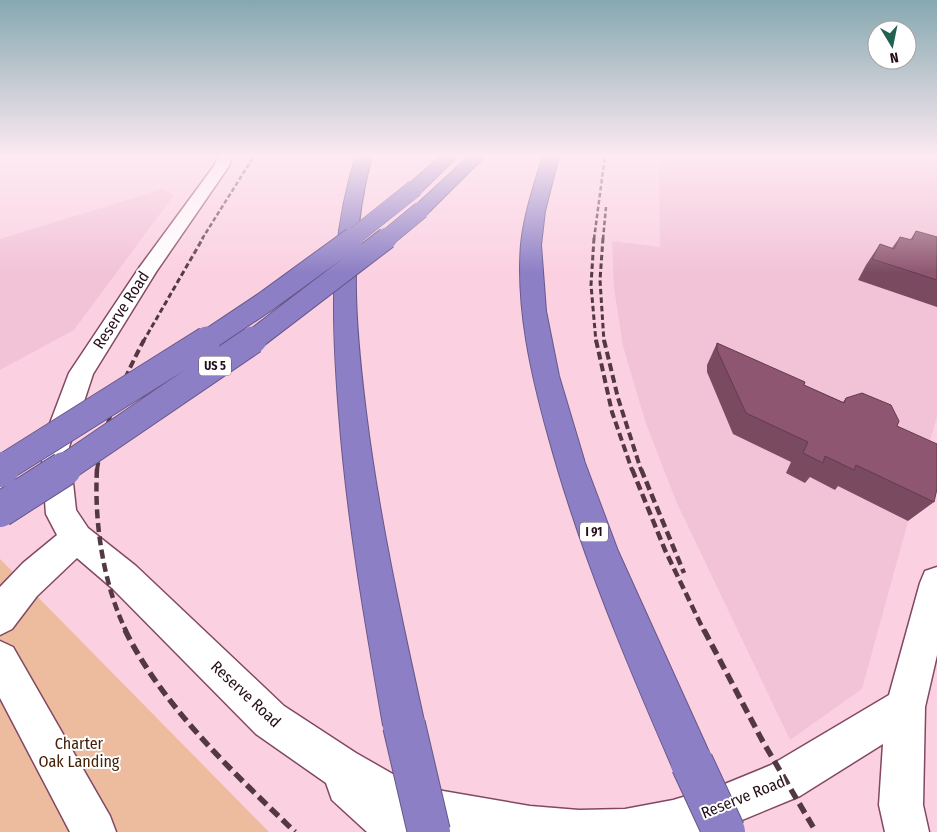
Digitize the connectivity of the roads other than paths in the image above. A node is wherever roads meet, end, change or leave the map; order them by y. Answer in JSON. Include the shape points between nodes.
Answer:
{"nodes":[{"id":1,"x":201,"y":195,"type":"edge"},
{"id":2,"x":354,"y":195,"type":"edge"},
{"id":3,"x":370,"y":195,"type":"edge"},
{"id":4,"x":403,"y":195,"type":"edge"},
{"id":5,"x":408,"y":195,"type":"edge"},
{"id":6,"x":410,"y":195,"type":"edge"},
{"id":7,"x":540,"y":195,"type":"edge"},
{"id":8,"x":348,"y":236,"type":"junction"},
{"id":9,"x":0,"y":450,"type":"edge"},
{"id":10,"x":0,"y":470,"type":"edge"},
{"id":11,"x":0,"y":510,"type":"edge"},
{"id":12,"x":77,"y":538,"type":"junction"},
{"id":13,"x":937,"y":583,"type":"edge"},
{"id":14,"x":0,"y":617,"type":"edge"},
{"id":15,"x":0,"y":660,"type":"edge"},
{"id":16,"x":905,"y":707,"type":"junction"},
{"id":17,"x":270,"y":720,"type":"junction"},
{"id":18,"x":94,"y":832,"type":"edge"},
{"id":19,"x":402,"y":832,"type":"edge"},
{"id":20,"x":429,"y":832,"type":"edge"},
{"id":21,"x":724,"y":832,"type":"edge"},
{"id":22,"x":907,"y":832,"type":"edge"}],
"edges":[{"from":1,"to":12,"type":"street","name":"Reserve Road","via":[[81,373],[55,447],[61,514]]},
{"from":2,"to":8,"type":"highway"},
{"from":3,"to":8,"type":"highway"},
{"from":4,"to":9,"type":"highway","number":"US 5","via":[[333,229],[245,292]]},
{"from":5,"to":10,"type":"highway","bridge":true,"via":[[341,247],[231,324]]},
{"from":6,"to":11,"type":"highway","number":"US 5","bridge":true,"via":[[343,273],[118,433]]},
{"from":7,"to":21,"type":"highway","number":"I 91","bridge":true,"via":[[534,216],[531,264],[536,326],[551,396],[600,549]]},
{"from":8,"to":20,"type":"highway","bridge":true,"via":[[346,334],[360,479],[382,618]]},
{"from":12,"to":14,"type":"street","via":[[25,584]]},
{"from":12,"to":17,"type":"street","name":"Reserve Road","via":[[124,577]]},
{"from":13,"to":16,"type":"street"},
{"from":15,"to":18,"type":"street"},
{"from":16,"to":17,"type":"street","name":"Reserve Road","via":[[784,781],[720,808],[674,822],[625,831],[579,832],[443,814],[389,796]]},
{"from":16,"to":22,"type":"street","via":[[901,804]]},
{"from":17,"to":19,"type":"street"}]}
